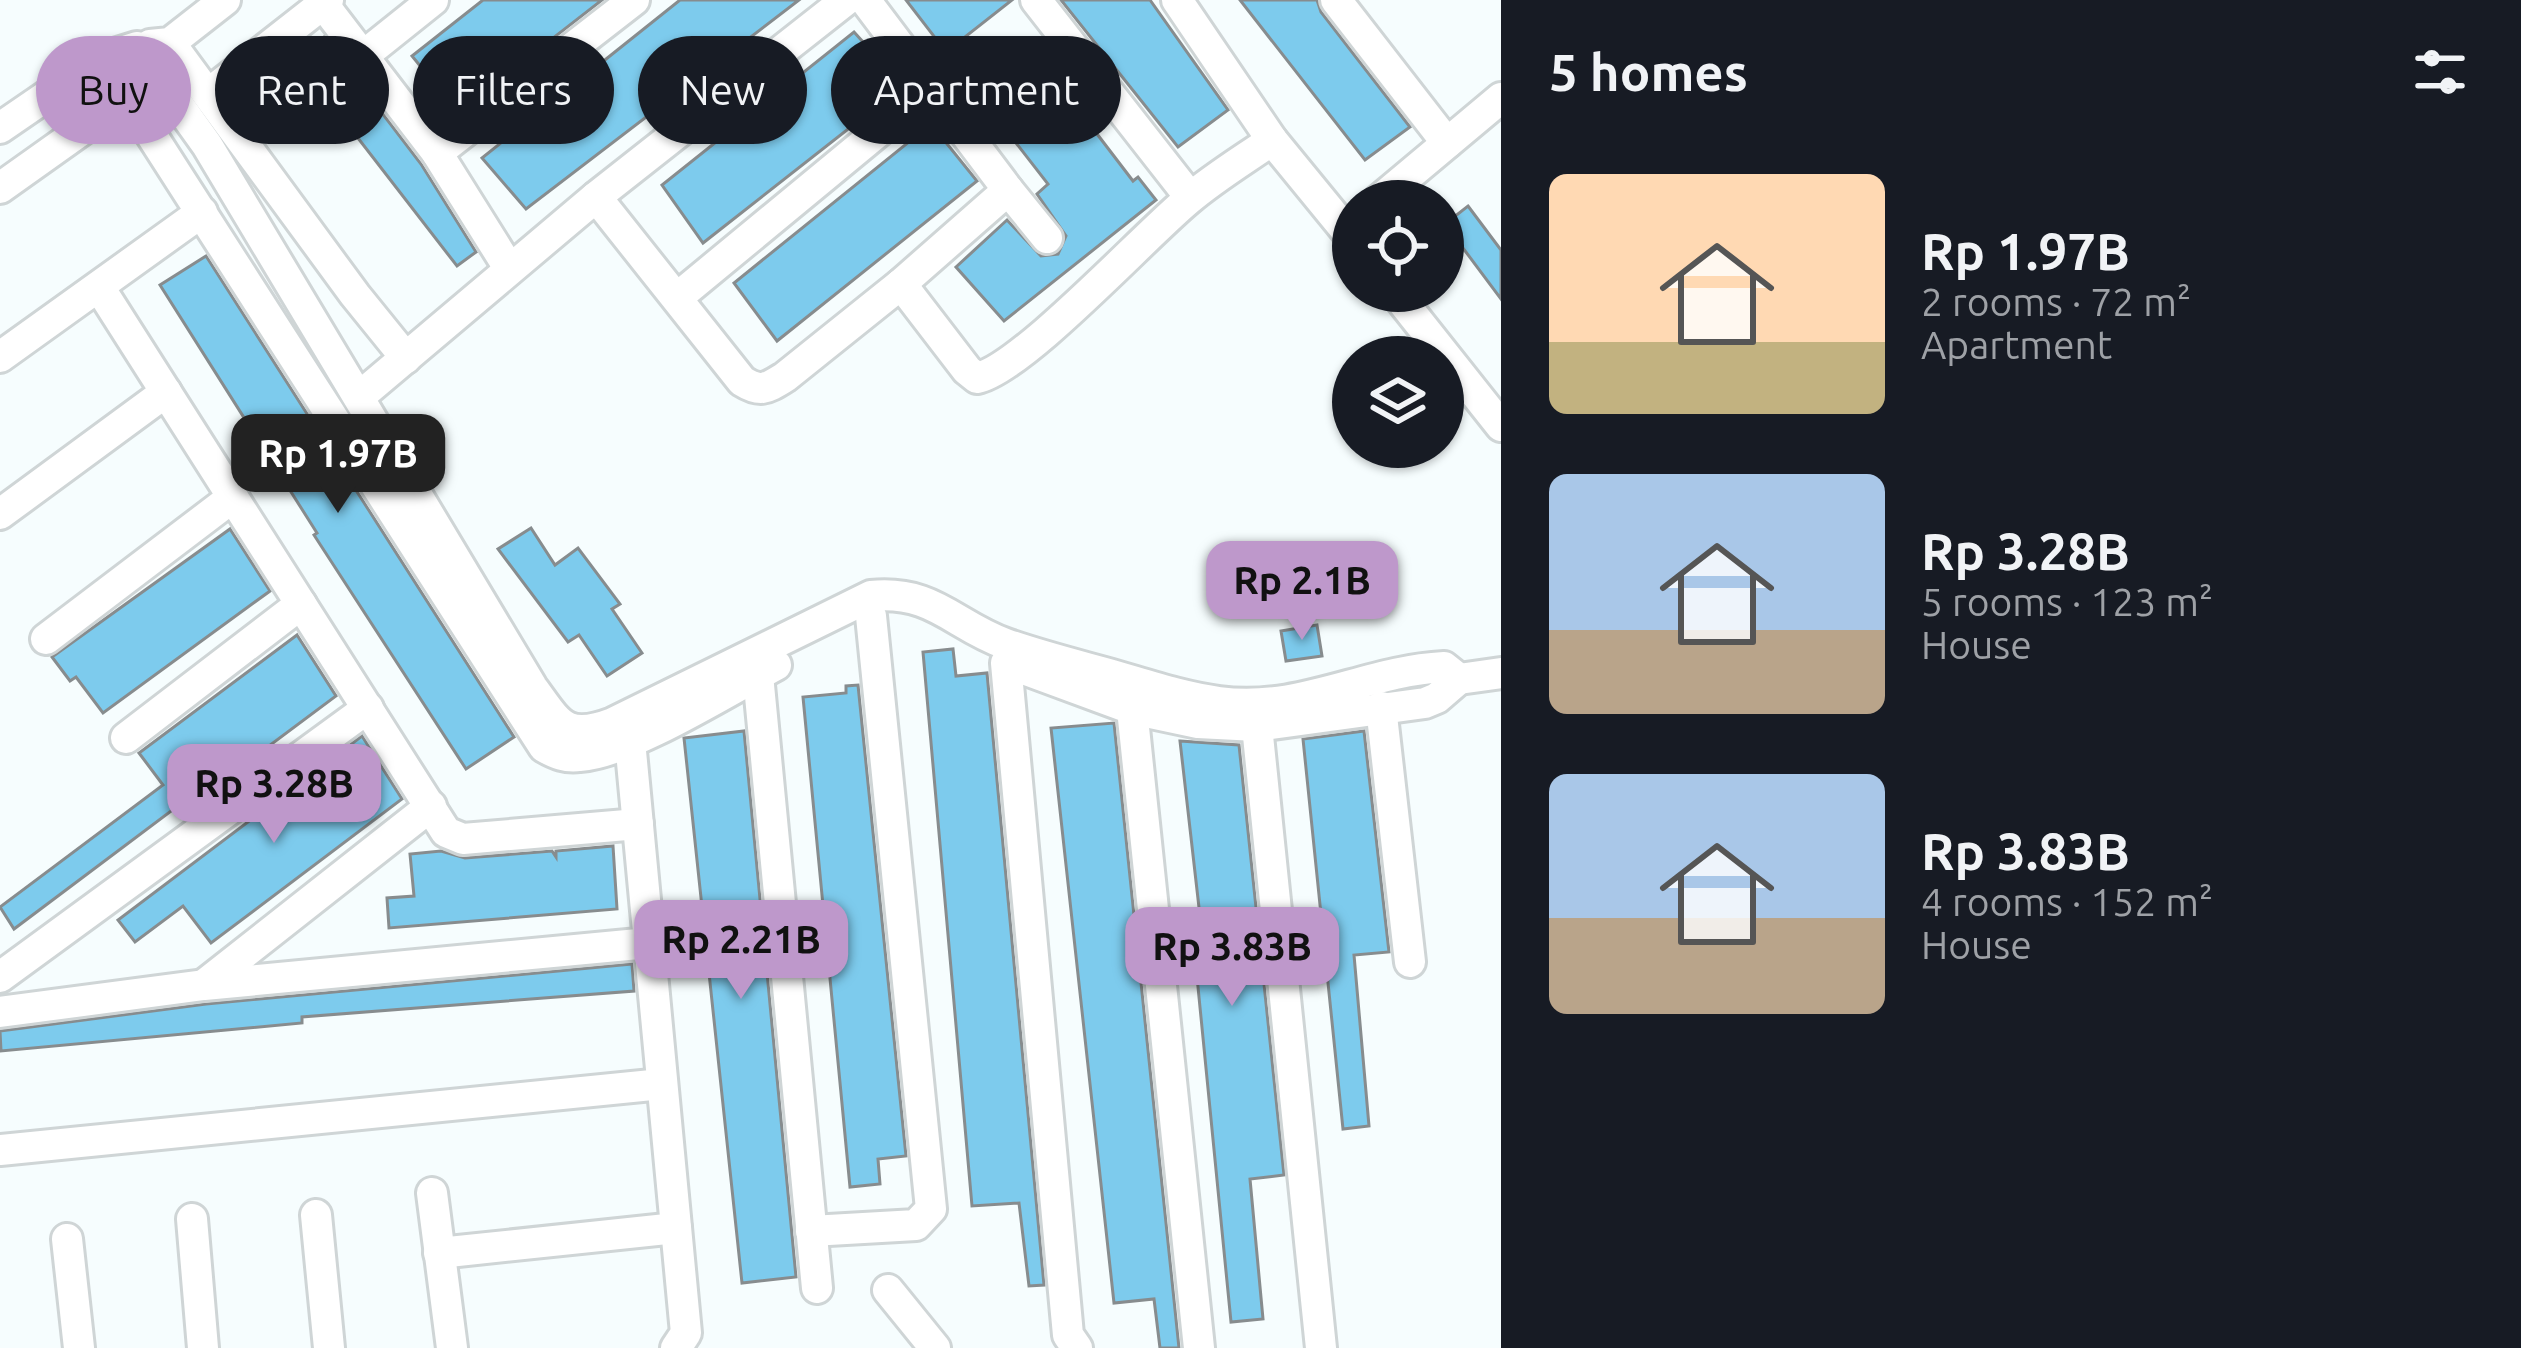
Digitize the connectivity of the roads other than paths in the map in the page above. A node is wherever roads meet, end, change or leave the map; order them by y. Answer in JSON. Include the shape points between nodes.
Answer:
{"nodes":[{"id":1,"x":225,"y":0,"type":"edge"},
{"id":2,"x":433,"y":0,"type":"edge"},
{"id":3,"x":634,"y":0,"type":"edge"},
{"id":4,"x":846,"y":0,"type":"edge"},
{"id":5,"x":865,"y":0,"type":"edge"},
{"id":6,"x":1036,"y":0,"type":"edge"},
{"id":7,"x":1177,"y":0,"type":"edge"},
{"id":8,"x":1336,"y":0,"type":"edge"},
{"id":9,"x":325,"y":2,"type":"edge"},
{"id":10,"x":179,"y":36,"type":"edge"},
{"id":11,"x":349,"y":36,"type":"edge"},
{"id":12,"x":388,"y":36,"type":"edge"},
{"id":13,"x":892,"y":36,"type":"edge"},
{"id":14,"x":191,"y":71,"type":"edge"},
{"id":15,"x":389,"y":90,"type":"edge"},
{"id":16,"x":208,"y":94,"type":"junction"},
{"id":17,"x":1501,"y":98,"type":"edge"},
{"id":18,"x":36,"y":103,"type":"edge"},
{"id":19,"x":191,"y":124,"type":"edge"},
{"id":20,"x":0,"y":128,"type":"edge"},
{"id":21,"x":1272,"y":140,"type":"junction"},
{"id":22,"x":1447,"y":143,"type":"junction"},
{"id":23,"x":62,"y":144,"type":"edge"},
{"id":24,"x":158,"y":144,"type":"edge"},
{"id":25,"x":864,"y":144,"type":"edge"},
{"id":26,"x":973,"y":144,"type":"edge"},
{"id":27,"x":437,"y":153,"type":"junction"},
{"id":28,"x":1403,"y":180,"type":"edge"},
{"id":29,"x":0,"y":188,"type":"edge"},
{"id":30,"x":1008,"y":190,"type":"junction"},
{"id":31,"x":596,"y":197,"type":"junction"},
{"id":32,"x":1190,"y":197,"type":"junction"},
{"id":33,"x":1332,"y":209,"type":"edge"},
{"id":34,"x":202,"y":212,"type":"junction"},
{"id":35,"x":1047,"y":238,"type":"dead end"},
{"id":36,"x":509,"y":268,"type":"junction"},
{"id":37,"x":901,"y":284,"type":"junction"},
{"id":38,"x":99,"y":287,"type":"junction"},
{"id":39,"x":678,"y":298,"type":"junction"},
{"id":40,"x":1411,"y":312,"type":"edge"},
{"id":41,"x":0,"y":357,"type":"edge"},
{"id":42,"x":406,"y":358,"type":"junction"},
{"id":43,"x":166,"y":392,"type":"junction"},
{"id":44,"x":359,"y":397,"type":"junction"},
{"id":45,"x":1501,"y":427,"type":"edge"},
{"id":46,"x":233,"y":497,"type":"junction"},
{"id":47,"x":0,"y":514,"type":"edge"},
{"id":48,"x":301,"y":604,"type":"junction"},
{"id":49,"x":871,"y":616,"type":"junction"},
{"id":50,"x":46,"y":639,"type":"dead end"},
{"id":51,"x":1006,"y":663,"type":"junction"},
{"id":52,"x":1501,"y":673,"type":"edge"},
{"id":53,"x":758,"y":675,"type":"junction"},
{"id":54,"x":1459,"y":679,"type":"junction"},
{"id":55,"x":1381,"y":707,"type":"junction"},
{"id":56,"x":368,"y":708,"type":"junction"},
{"id":57,"x":1132,"y":709,"type":"junction"},
{"id":58,"x":1257,"y":727,"type":"junction"},
{"id":59,"x":126,"y":738,"type":"dead end"},
{"id":60,"x":630,"y":741,"type":"junction"},
{"id":61,"x":431,"y":806,"type":"junction"},
{"id":62,"x":638,"y":824,"type":"junction"},
{"id":63,"x":650,"y":944,"type":"junction"},
{"id":64,"x":1410,"y":962,"type":"dead end"},
{"id":65,"x":0,"y":977,"type":"edge"},
{"id":66,"x":204,"y":985,"type":"junction"},
{"id":67,"x":0,"y":1012,"type":"edge"},
{"id":68,"x":662,"y":1084,"type":"junction"},
{"id":69,"x":0,"y":1150,"type":"edge"},
{"id":70,"x":432,"y":1193,"type":"dead end"},
{"id":71,"x":316,"y":1215,"type":"dead end"},
{"id":72,"x":192,"y":1219,"type":"dead end"},
{"id":73,"x":676,"y":1228,"type":"junction"},
{"id":74,"x":812,"y":1231,"type":"junction"},
{"id":75,"x":68,"y":1239,"type":"dead end"},
{"id":76,"x":440,"y":1253,"type":"junction"},
{"id":77,"x":817,"y":1288,"type":"dead end"},
{"id":78,"x":888,"y":1290,"type":"dead end"},
{"id":79,"x":79,"y":1348,"type":"edge"},
{"id":80,"x":203,"y":1348,"type":"edge"},
{"id":81,"x":329,"y":1348,"type":"edge"},
{"id":82,"x":452,"y":1348,"type":"edge"},
{"id":83,"x":676,"y":1348,"type":"edge"},
{"id":84,"x":935,"y":1348,"type":"edge"},
{"id":85,"x":1077,"y":1348,"type":"edge"},
{"id":86,"x":1199,"y":1348,"type":"edge"},
{"id":87,"x":1321,"y":1348,"type":"edge"}],
"edges":[{"from":1,"to":10,"type":"street"},
{"from":2,"to":12,"type":"street"},
{"from":3,"to":27,"type":"street"},
{"from":4,"to":31,"type":"street"},
{"from":5,"to":13,"type":"street"},
{"from":6,"to":32,"type":"street"},
{"from":7,"to":21,"type":"street"},
{"from":8,"to":22,"type":"street"},
{"from":9,"to":11,"type":"street"},
{"from":9,"to":16,"type":"street"},
{"from":14,"to":16,"type":"street"},
{"from":15,"to":27,"type":"street"},
{"from":16,"to":42,"type":"street"},
{"from":17,"to":22,"type":"street"},
{"from":18,"to":20,"type":"street"},
{"from":19,"to":44,"type":"street"},
{"from":21,"to":32,"type":"street"},
{"from":21,"to":33,"type":"street"},
{"from":22,"to":28,"type":"street"},
{"from":23,"to":29,"type":"street"},
{"from":24,"to":34,"type":"street"},
{"from":25,"to":39,"type":"street"},
{"from":26,"to":30,"type":"street"},
{"from":27,"to":36,"type":"street"},
{"from":30,"to":35,"type":"street"},
{"from":30,"to":37,"type":"street"},
{"from":31,"to":36,"type":"street"},
{"from":31,"to":39,"type":"street"},
{"from":32,"to":37,"type":"street","via":[[990,375],[967,370]]},
{"from":34,"to":38,"type":"street"},
{"from":34,"to":60,"type":"street","via":[[544,747],[586,756]]},
{"from":36,"to":42,"type":"street"},
{"from":37,"to":39,"type":"street","via":[[755,390]]},
{"from":38,"to":41,"type":"street"},
{"from":38,"to":43,"type":"street"},
{"from":40,"to":45,"type":"street"},
{"from":42,"to":44,"type":"street"},
{"from":43,"to":46,"type":"street"},
{"from":43,"to":47,"type":"street"},
{"from":44,"to":54,"type":"street","via":[[532,687],[571,730],[613,723],[871,596],[900,593],[999,642],[1217,702],[1268,706],[1414,669],[1444,667]]},
{"from":46,"to":48,"type":"street"},
{"from":46,"to":50,"type":"street"},
{"from":48,"to":56,"type":"street"},
{"from":48,"to":59,"type":"street"},
{"from":49,"to":51,"type":"street","via":[[901,614]]},
{"from":49,"to":53,"type":"street"},
{"from":49,"to":74,"type":"street","via":[[931,1209],[916,1225]]},
{"from":51,"to":57,"type":"street"},
{"from":51,"to":85,"type":"street","via":[[1068,1335]]},
{"from":52,"to":54,"type":"street"},
{"from":53,"to":60,"type":"street"},
{"from":53,"to":74,"type":"street"},
{"from":54,"to":55,"type":"street","via":[[1425,703]]},
{"from":55,"to":58,"type":"street"},
{"from":55,"to":64,"type":"street"},
{"from":56,"to":61,"type":"street"},
{"from":56,"to":65,"type":"street"},
{"from":57,"to":58,"type":"street"},
{"from":57,"to":86,"type":"street"},
{"from":58,"to":87,"type":"street"},
{"from":60,"to":62,"type":"street"},
{"from":61,"to":62,"type":"street","via":[[458,839]]},
{"from":61,"to":66,"type":"street"},
{"from":62,"to":63,"type":"street"},
{"from":63,"to":66,"type":"street"},
{"from":63,"to":68,"type":"street"},
{"from":66,"to":67,"type":"street"},
{"from":68,"to":69,"type":"street"},
{"from":68,"to":73,"type":"street"},
{"from":70,"to":76,"type":"street"},
{"from":71,"to":81,"type":"street"},
{"from":72,"to":80,"type":"street"},
{"from":73,"to":76,"type":"street"},
{"from":73,"to":83,"type":"street","via":[[686,1333]]},
{"from":74,"to":77,"type":"street"},
{"from":75,"to":79,"type":"street"},
{"from":76,"to":82,"type":"street"},
{"from":78,"to":84,"type":"street"}]}
